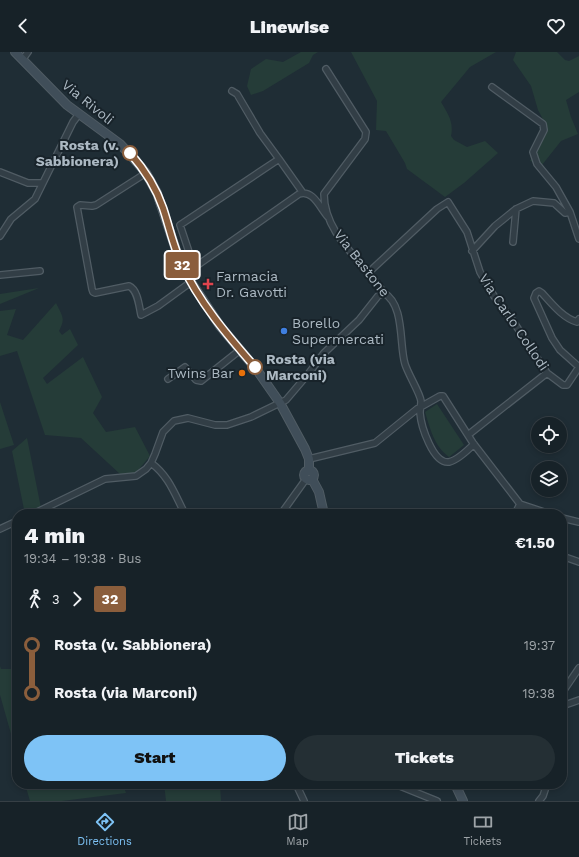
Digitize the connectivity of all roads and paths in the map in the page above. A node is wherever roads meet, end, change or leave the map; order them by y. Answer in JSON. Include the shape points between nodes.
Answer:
{"nodes":[{"id":1,"x":15,"y":52,"type":"edge"},
{"id":2,"x":26,"y":56,"type":"edge"},
{"id":3,"x":326,"y":69,"type":"dead end"},
{"id":4,"x":492,"y":87,"type":"dead end"},
{"id":5,"x":232,"y":91,"type":"dead end"},
{"id":6,"x":79,"y":114,"type":"junction"},
{"id":7,"x":279,"y":159,"type":"junction"},
{"id":8,"x":0,"y":172,"type":"edge"},
{"id":9,"x":146,"y":173,"type":"junction"},
{"id":10,"x":42,"y":183,"type":"junction"},
{"id":11,"x":303,"y":192,"type":"junction"},
{"id":12,"x":516,"y":209,"type":"junction"},
{"id":13,"x":570,"y":212,"type":"junction"},
{"id":14,"x":328,"y":217,"type":"junction"},
{"id":15,"x":0,"y":236,"type":"edge"},
{"id":16,"x":579,"y":239,"type":"edge"},
{"id":17,"x":513,"y":242,"type":"dead end"},
{"id":18,"x":472,"y":250,"type":"junction"},
{"id":19,"x":194,"y":267,"type":"junction"},
{"id":20,"x":40,"y":271,"type":"dead end"},
{"id":21,"x":186,"y":272,"type":"junction"},
{"id":22,"x":368,"y":273,"type":"junction"},
{"id":23,"x":0,"y":275,"type":"edge"},
{"id":24,"x":191,"y":282,"type":"junction"},
{"id":25,"x":384,"y":294,"type":"junction"},
{"id":26,"x":579,"y":319,"type":"edge"},
{"id":27,"x":240,"y":350,"type":"junction"},
{"id":28,"x":579,"y":367,"type":"edge"},
{"id":29,"x":547,"y":373,"type":"junction"},
{"id":30,"x":168,"y":379,"type":"dead end"},
{"id":31,"x":280,"y":403,"type":"junction"},
{"id":32,"x":420,"y":407,"type":"junction"},
{"id":33,"x":468,"y":435,"type":"junction"},
{"id":34,"x":474,"y":444,"type":"junction"},
{"id":35,"x":309,"y":459,"type":"junction"},
{"id":36,"x":151,"y":463,"type":"junction"},
{"id":37,"x":309,"y":479,"type":"junction"},
{"id":38,"x":520,"y":504,"type":"junction"},
{"id":39,"x":43,"y":509,"type":"edge"},
{"id":40,"x":183,"y":509,"type":"edge"},
{"id":41,"x":285,"y":509,"type":"edge"},
{"id":42,"x":323,"y":509,"type":"edge"},
{"id":43,"x":518,"y":509,"type":"edge"},
{"id":44,"x":535,"y":509,"type":"edge"},
{"id":45,"x":567,"y":519,"type":"edge"},
{"id":46,"x":579,"y":522,"type":"edge"},
{"id":47,"x":12,"y":523,"type":"edge"},
{"id":48,"x":0,"y":529,"type":"edge"},
{"id":49,"x":567,"y":558,"type":"edge"},
{"id":50,"x":579,"y":562,"type":"edge"},
{"id":51,"x":579,"y":668,"type":"edge"},
{"id":52,"x":567,"y":686,"type":"edge"},
{"id":53,"x":579,"y":700,"type":"edge"},
{"id":54,"x":567,"y":704,"type":"edge"},
{"id":55,"x":298,"y":789,"type":"edge"},
{"id":56,"x":407,"y":789,"type":"edge"},
{"id":57,"x":457,"y":789,"type":"edge"},
{"id":58,"x":545,"y":789,"type":"edge"},
{"id":59,"x":304,"y":801,"type":"edge"},
{"id":60,"x":437,"y":801,"type":"edge"},
{"id":61,"x":463,"y":801,"type":"edge"},
{"id":62,"x":539,"y":801,"type":"edge"}],
"edges":[{"from":1,"to":2,"type":"street","name":"Via Rivoli"},
{"from":2,"to":6,"type":"street","name":"Via Rivoli","via":[[58,96]]},
{"from":3,"to":14,"type":"street","name":"Via Bastone","via":[[366,132],[365,139],[324,194]]},
{"from":4,"to":13,"type":"street","via":[[543,124],[544,130],[534,152],[537,164],[556,188]]},
{"from":5,"to":7,"type":"street","via":[[237,94]]},
{"from":6,"to":9,"type":"street","name":"Via Rivoli","via":[[120,144]]},
{"from":6,"to":10,"type":"street"},
{"from":7,"to":11,"type":"street"},
{"from":7,"to":19,"type":"street","via":[[180,225]]},
{"from":8,"to":10,"type":"street","via":[[28,183]]},
{"from":9,"to":21,"type":"street","name":"Via Rivoli","via":[[163,207],[176,250]]},
{"from":9,"to":24,"type":"street","via":[[96,205],[77,207],[93,292],[95,294],[132,287],[141,315]]},
{"from":10,"to":15,"type":"street","via":[[35,199],[11,219]]},
{"from":11,"to":14,"type":"street","via":[[312,197]]},
{"from":11,"to":19,"type":"street"},
{"from":12,"to":13,"type":"street","via":[[533,201],[554,203],[565,213]]},
{"from":12,"to":17,"type":"street"},
{"from":12,"to":18,"type":"street"},
{"from":13,"to":16,"type":"street"},
{"from":14,"to":22,"type":"street","name":"Via Bastone","via":[[339,236]]},
{"from":18,"to":22,"type":"street","name":"Via Carlo Collodi","via":[[467,232],[448,202]]},
{"from":18,"to":29,"type":"street","name":"Via Carlo Collodi","via":[[488,286]]},
{"from":19,"to":21,"type":"street"},
{"from":20,"to":23,"type":"street"},
{"from":21,"to":24,"type":"street","name":"Via Rivoli"},
{"from":22,"to":25,"type":"street","name":"Via Bastone"},
{"from":24,"to":27,"type":"street","name":"Via Rivoli","via":[[220,326]]},
{"from":25,"to":31,"type":"street","via":[[378,296],[359,320],[324,352],[288,399]]},
{"from":25,"to":32,"type":"street","name":"Via Bastone","via":[[392,301],[398,316],[402,355],[421,400]]},
{"from":26,"to":28,"type":"street","via":[[577,322],[572,321],[542,293],[536,293],[534,298],[552,338],[560,350]]},
{"from":27,"to":30,"type":"street","via":[[201,381],[196,380],[185,367]]},
{"from":27,"to":31,"type":"street","name":"Via Rivoli"},
{"from":28,"to":29,"type":"street","name":"Via Carlo Collodi","via":[[567,385],[563,385]]},
{"from":29,"to":33,"type":"street"},
{"from":31,"to":35,"type":"street","name":"Via Rivoli","via":[[301,439]]},
{"from":31,"to":36,"type":"street","via":[[252,417],[227,425],[215,425],[188,418],[174,421],[163,432]]},
{"from":32,"to":33,"type":"street","via":[[440,396],[444,397]]},
{"from":32,"to":34,"type":"street","name":"Via Bastone","via":[[427,438],[440,459],[451,461]]},
{"from":32,"to":35,"type":"street","via":[[375,443]]},
{"from":33,"to":34,"type":"street"},
{"from":34,"to":38,"type":"street"},
{"from":35,"to":37,"type":"street","name":"Via Rivoli","via":[[309,470],[313,475]]},
{"from":36,"to":39,"type":"street","via":[[136,476],[105,479]]},
{"from":36,"to":40,"type":"street","via":[[168,479]]},
{"from":37,"to":41,"type":"street"},
{"from":37,"to":42,"type":"street","via":[[319,492]]},
{"from":38,"to":43,"type":"street"},
{"from":38,"to":44,"type":"street"},
{"from":45,"to":46,"type":"street"},
{"from":47,"to":48,"type":"street"},
{"from":49,"to":50,"type":"street"},
{"from":51,"to":52,"type":"street"},
{"from":53,"to":54,"type":"street"},
{"from":55,"to":59,"type":"street"},
{"from":56,"to":60,"type":"street"},
{"from":57,"to":61,"type":"street"},
{"from":58,"to":62,"type":"street"}]}
